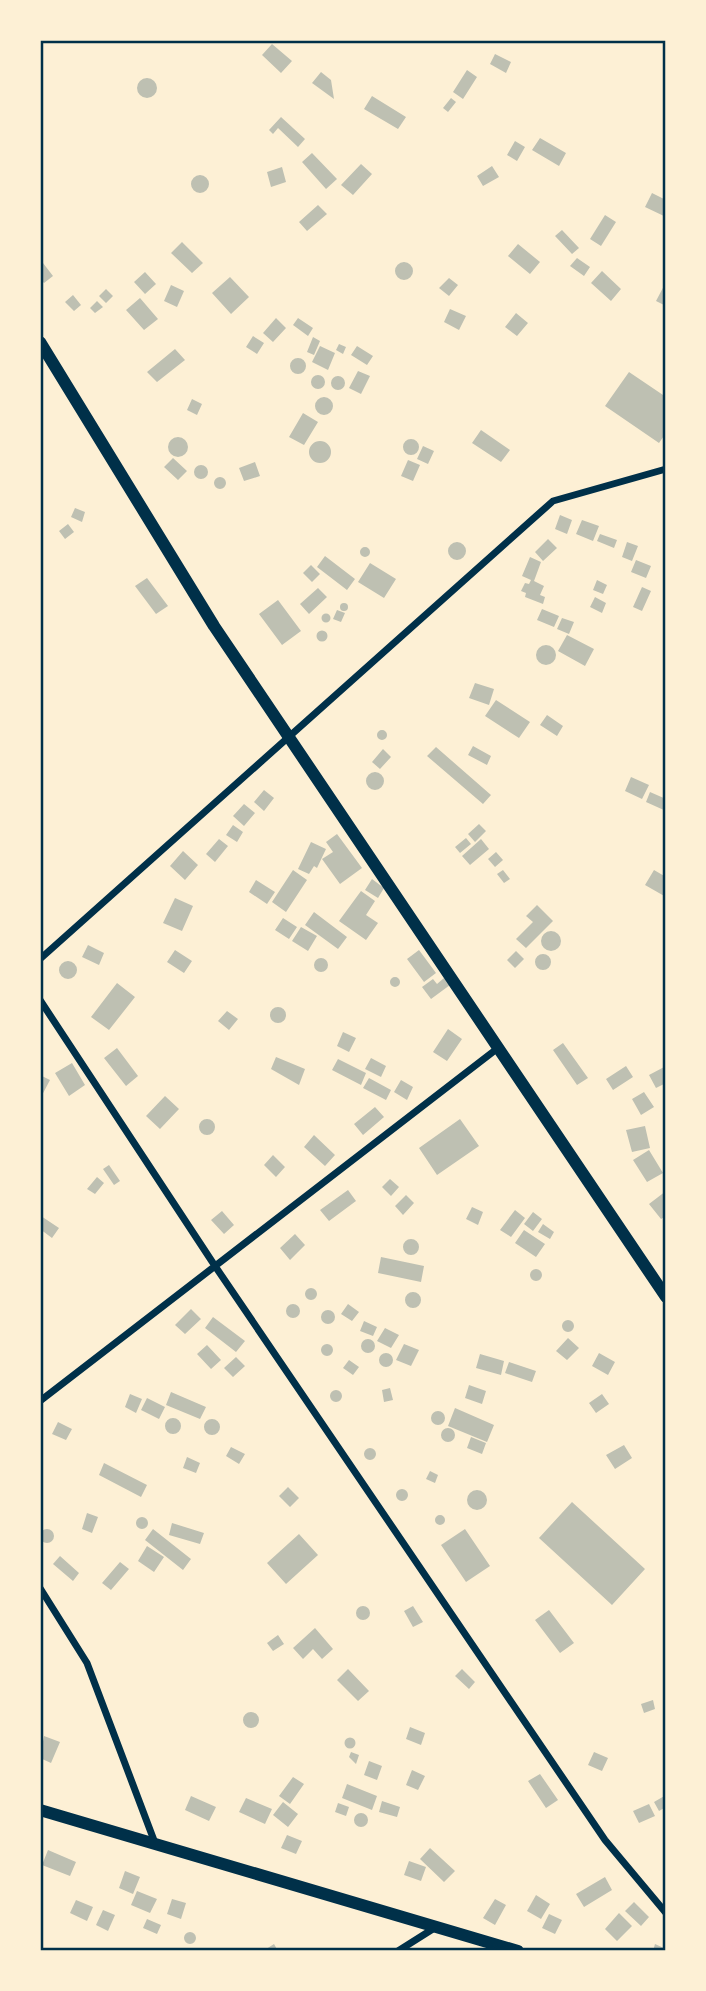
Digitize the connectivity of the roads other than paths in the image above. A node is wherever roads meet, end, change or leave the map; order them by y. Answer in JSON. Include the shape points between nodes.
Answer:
{"nodes":[{"id":1,"x":40,"y":342,"type":"edge"},
{"id":2,"x":666,"y":469,"type":"edge"},
{"id":3,"x":290,"y":739,"type":"junction"},
{"id":4,"x":40,"y":959,"type":"edge"},
{"id":5,"x":40,"y":1000,"type":"edge"},
{"id":6,"x":498,"y":1048,"type":"junction"},
{"id":7,"x":215,"y":1266,"type":"junction"},
{"id":8,"x":666,"y":1297,"type":"edge"},
{"id":9,"x":40,"y":1401,"type":"edge"},
{"id":10,"x":40,"y":1588,"type":"edge"},
{"id":11,"x":40,"y":1810,"type":"edge"},
{"id":12,"x":155,"y":1844,"type":"junction"},
{"id":13,"x":666,"y":1913,"type":"edge"},
{"id":14,"x":437,"y":1927,"type":"junction"},
{"id":15,"x":398,"y":1951,"type":"edge"},
{"id":16,"x":518,"y":1951,"type":"edge"}],
"edges":[{"from":1,"to":3,"type":"street"},
{"from":2,"to":3,"type":"street","via":[[553,501]]},
{"from":3,"to":4,"type":"street"},
{"from":3,"to":6,"type":"street"},
{"from":5,"to":7,"type":"street"},
{"from":6,"to":7,"type":"street"},
{"from":6,"to":8,"type":"street"},
{"from":7,"to":9,"type":"street"},
{"from":7,"to":13,"type":"street","via":[[605,1840]]},
{"from":10,"to":12,"type":"street","via":[[87,1662]]},
{"from":11,"to":12,"type":"street"},
{"from":12,"to":14,"type":"street"},
{"from":14,"to":15,"type":"street"},
{"from":14,"to":16,"type":"street"}]}
